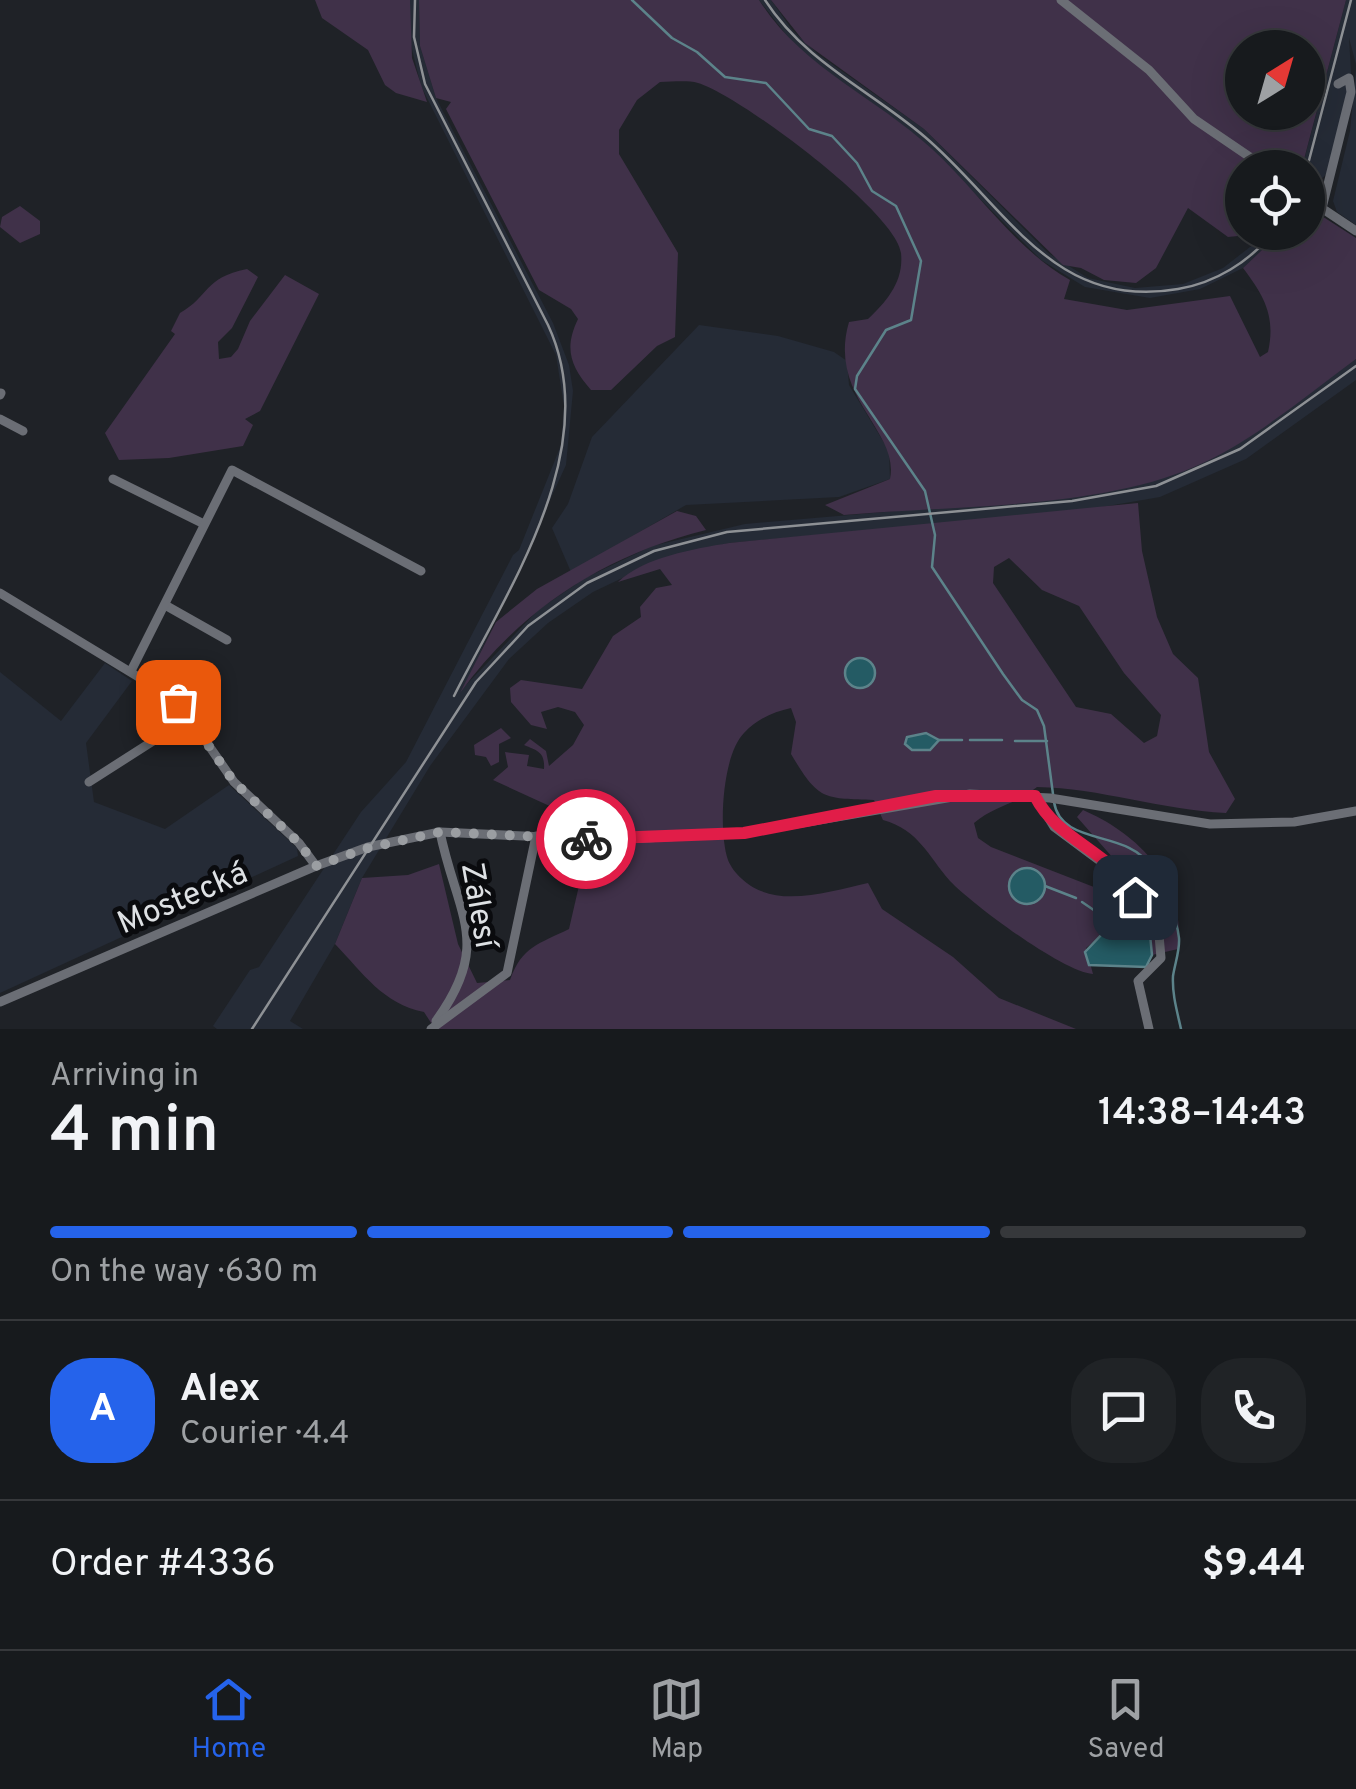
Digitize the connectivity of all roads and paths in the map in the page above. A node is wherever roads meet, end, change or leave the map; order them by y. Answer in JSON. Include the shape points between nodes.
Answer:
{"nodes":[{"id":1,"x":1061,"y":0,"type":"edge"},
{"id":2,"x":1338,"y":84,"type":"dead end"},
{"id":3,"x":1240,"y":150,"type":"edge"},
{"id":4,"x":1325,"y":196,"type":"edge"},
{"id":5,"x":1325,"y":210,"type":"edge"},
{"id":6,"x":1356,"y":231,"type":"edge"},
{"id":7,"x":0,"y":418,"type":"edge"},
{"id":8,"x":23,"y":431,"type":"dead end"},
{"id":9,"x":113,"y":479,"type":"dead end"},
{"id":10,"x":204,"y":524,"type":"junction"},
{"id":11,"x":421,"y":571,"type":"dead end"},
{"id":12,"x":0,"y":593,"type":"edge"},
{"id":13,"x":165,"y":604,"type":"junction"},
{"id":14,"x":228,"y":640,"type":"dead end"},
{"id":15,"x":131,"y":671,"type":"junction"},
{"id":16,"x":189,"y":718,"type":"junction"},
{"id":17,"x":89,"y":782,"type":"dead end"},
{"id":18,"x":1035,"y":796,"type":"junction"},
{"id":19,"x":1356,"y":811,"type":"edge"},
{"id":20,"x":440,"y":832,"type":"junction"},
{"id":21,"x":536,"y":836,"type":"junction"},
{"id":22,"x":316,"y":866,"type":"junction"},
{"id":23,"x":0,"y":1002,"type":"edge"},
{"id":24,"x":431,"y":1029,"type":"edge"},
{"id":25,"x":1149,"y":1029,"type":"edge"}],
"edges":[{"from":1,"to":3,"type":"street","via":[[1149,70],[1194,118]]},
{"from":2,"to":4,"type":"street","via":[[1349,78],[1352,92]]},
{"from":5,"to":6,"type":"street"},
{"from":7,"to":8,"type":"street"},
{"from":9,"to":10,"type":"street"},
{"from":10,"to":11,"type":"street","via":[[232,470]]},
{"from":10,"to":13,"type":"street"},
{"from":12,"to":15,"type":"street"},
{"from":13,"to":14,"type":"street"},
{"from":13,"to":15,"type":"street"},
{"from":15,"to":16,"type":"street","via":[[178,702]]},
{"from":16,"to":17,"type":"street"},
{"from":16,"to":22,"type":"street","via":[[234,782]]},
{"from":18,"to":19,"type":"street","name":"Mostecká","via":[[1210,824],[1294,822]]},
{"from":18,"to":21,"type":"street","name":"Mostecká","via":[[936,796],[744,833],[606,840]]},
{"from":18,"to":25,"type":"street","via":[[1054,827],[1128,882],[1158,935],[1160,958],[1138,981]]},
{"from":20,"to":21,"type":"street","name":"Mostecká"},
{"from":20,"to":22,"type":"street","name":"Mostecká"},
{"from":20,"to":24,"type":"street","name":"Zálesí","via":[[470,952],[461,987]]},
{"from":21,"to":24,"type":"street","via":[[507,973]]},
{"from":22,"to":23,"type":"street","name":"Mostecká"}]}
